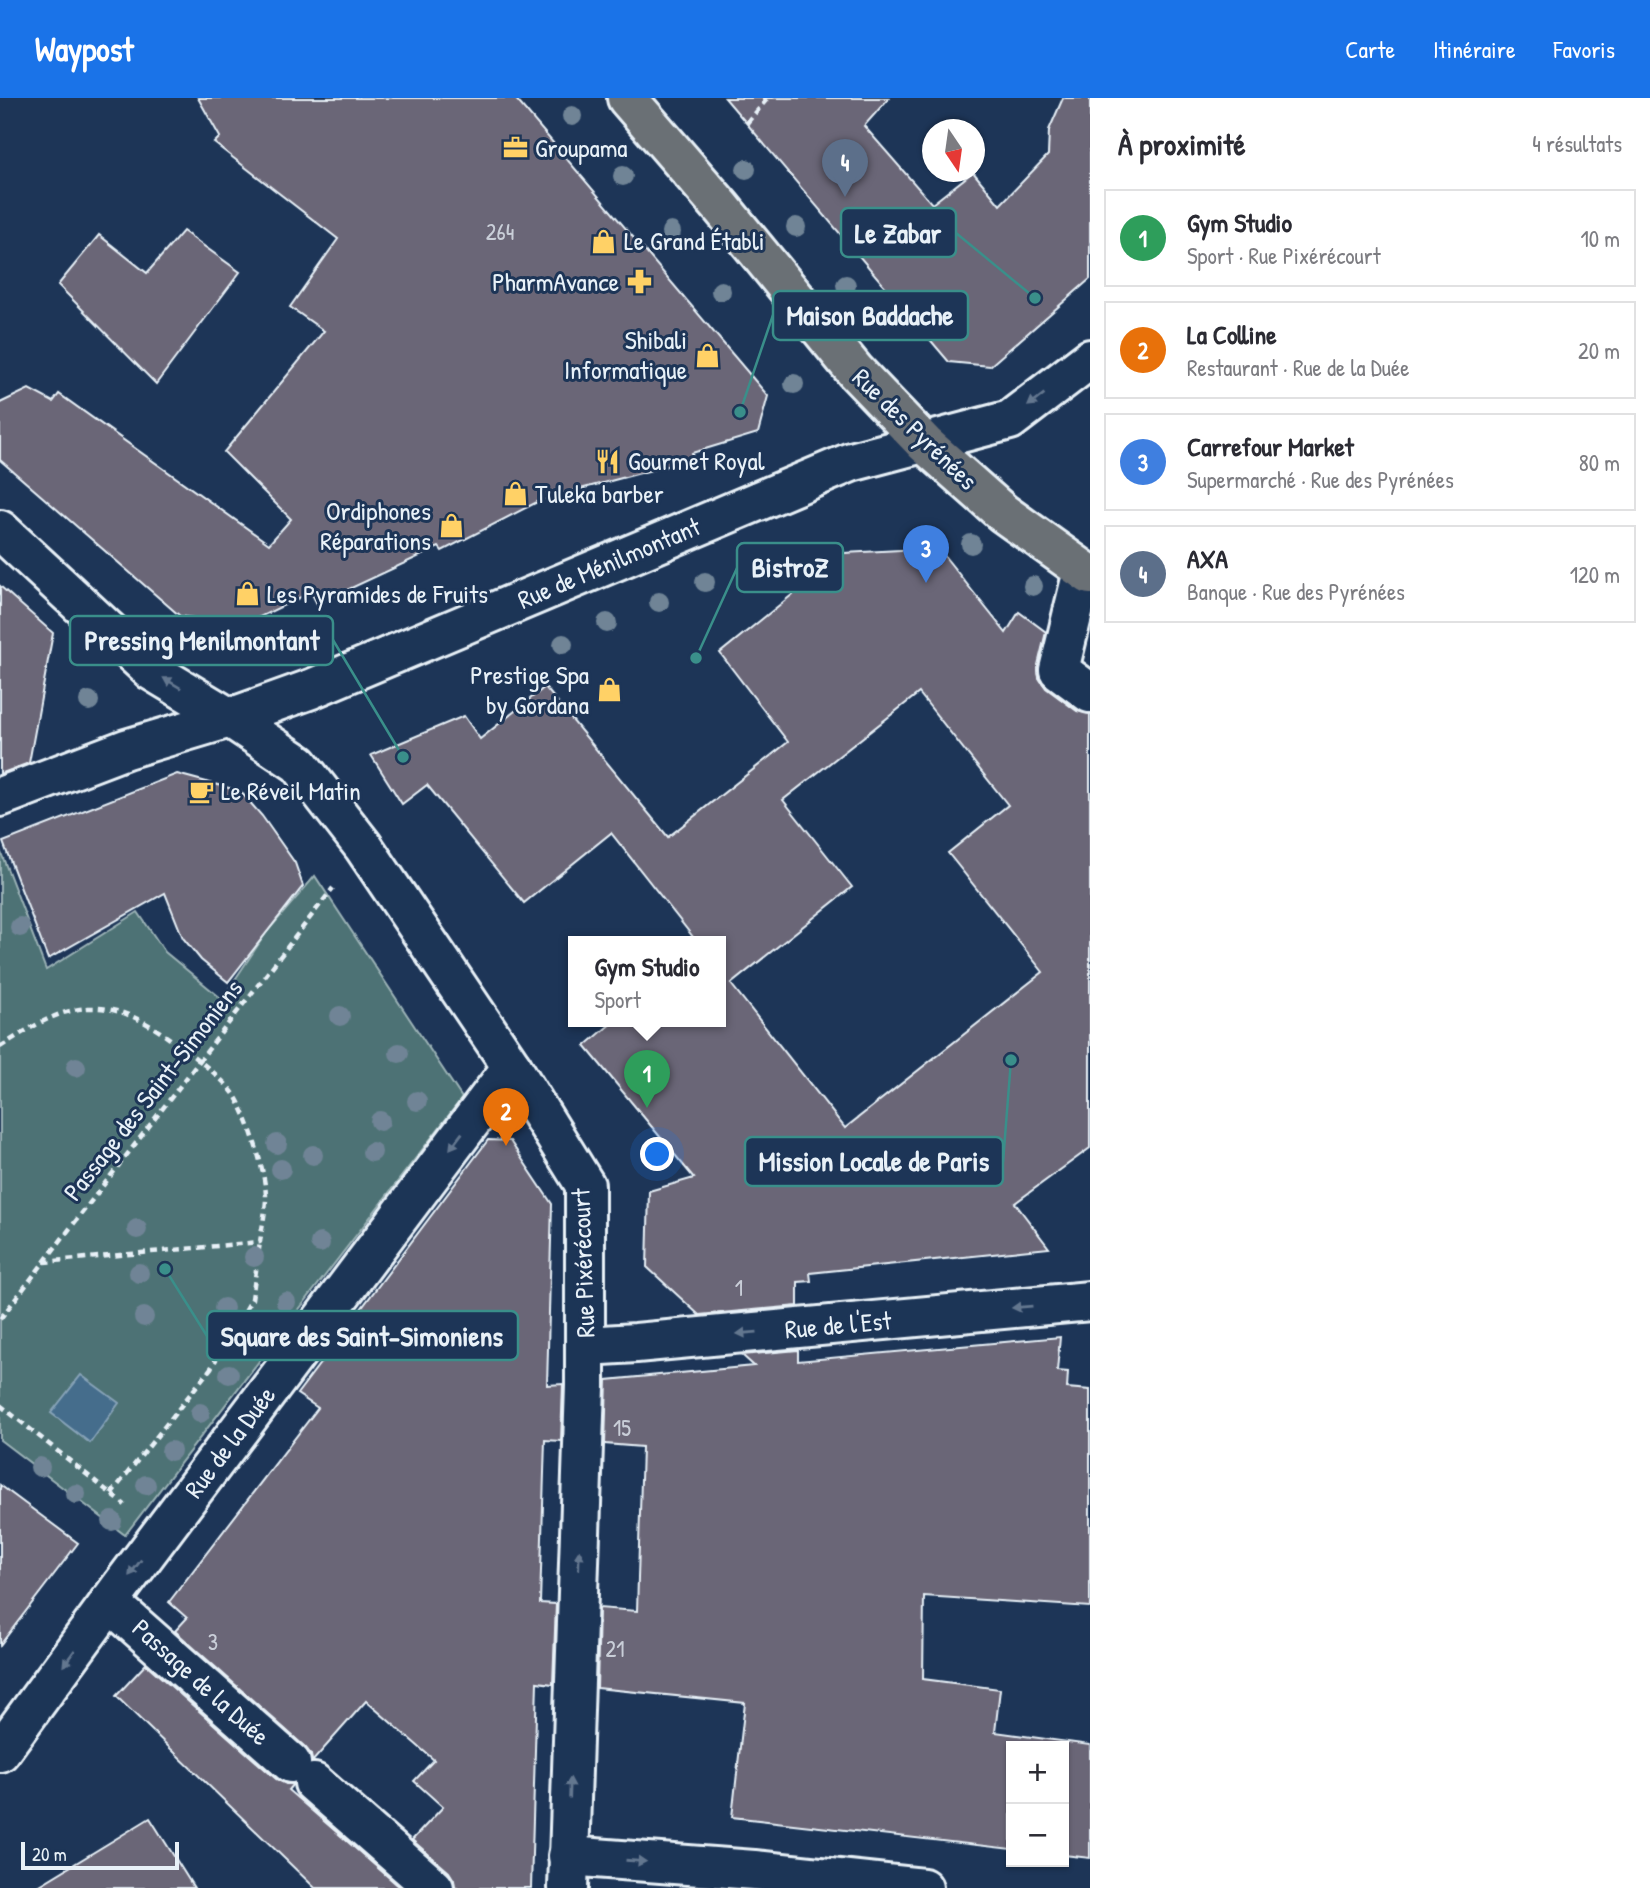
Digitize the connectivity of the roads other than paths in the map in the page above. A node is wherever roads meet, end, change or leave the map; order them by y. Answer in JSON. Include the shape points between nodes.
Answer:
{"nodes":[{"id":1,"x":627,"y":98,"type":"edge"},
{"id":2,"x":1090,"y":359,"type":"edge"},
{"id":3,"x":925,"y":444,"type":"junction"},
{"id":4,"x":0,"y":530,"type":"edge"},
{"id":5,"x":1087,"y":573,"type":"edge"},
{"id":6,"x":1090,"y":693,"type":"edge"},
{"id":7,"x":230,"y":718,"type":"junction"},
{"id":8,"x":0,"y":797,"type":"edge"},
{"id":9,"x":512,"y":1067,"type":"junction"},
{"id":10,"x":1090,"y":1301,"type":"edge"},
{"id":11,"x":586,"y":1346,"type":"junction"},
{"id":12,"x":109,"y":1602,"type":"junction"},
{"id":13,"x":0,"y":1752,"type":"edge"},
{"id":14,"x":568,"y":1872,"type":"edge"},
{"id":15,"x":434,"y":1888,"type":"edge"},
{"id":16,"x":606,"y":1888,"type":"edge"},
{"id":17,"x":923,"y":1888,"type":"edge"}],
"edges":[{"from":1,"to":3,"type":"main road","name":"Rue des Pyrénées","via":[[855,371]]},
{"from":2,"to":3,"type":"street","name":"Rue de Ménilmontant","one_way":true,"via":[[1010,420]]},
{"from":3,"to":5,"type":"main road","name":"Rue des Pyrénées","via":[[1003,513]]},
{"from":3,"to":7,"type":"street","name":"Rue de Ménilmontant","via":[[851,462],[311,689]]},
{"from":7,"to":4,"type":"street","name":"Rue Pixérécourt","one_way":true,"via":[[152,671]]},
{"from":5,"to":6,"type":"street","via":[[1059,670]]},
{"from":7,"to":8,"type":"street","name":"Rue de Ménilmontant","via":[[126,750]]},
{"from":7,"to":9,"type":"street","name":"Rue Pixérécourt","via":[[299,764],[363,846]]},
{"from":9,"to":11,"type":"street","name":"Rue Pixérécourt","via":[[585,1185]]},
{"from":9,"to":12,"type":"street","name":"Rue de la Duée","one_way":true},
{"from":10,"to":11,"type":"street","name":"Rue de l'Est","one_way":true},
{"from":14,"to":11,"type":"street","name":"Rue Pixérécourt","one_way":true},
{"from":12,"to":13,"type":"street","name":"Rue de la Duée","one_way":true},
{"from":12,"to":15,"type":"street","name":"Passage de la Duée"},
{"from":14,"to":16,"type":"street"},
{"from":14,"to":17,"type":"street","one_way":true,"via":[[754,1870]]}]}
